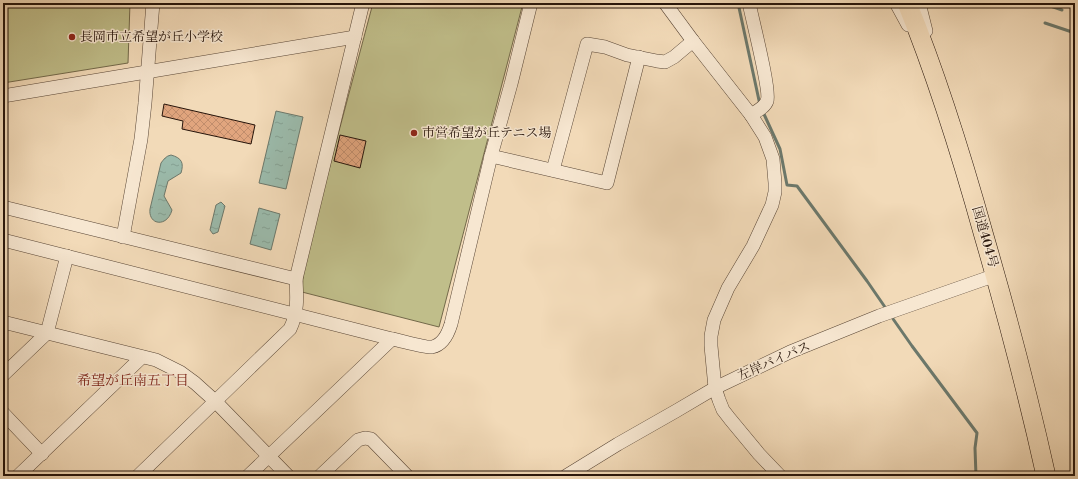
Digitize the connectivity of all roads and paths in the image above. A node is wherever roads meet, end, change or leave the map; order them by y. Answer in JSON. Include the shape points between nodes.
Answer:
{"nodes":[{"id":1,"x":153,"y":3,"type":"edge"},
{"id":2,"x":363,"y":3,"type":"edge"},
{"id":3,"x":531,"y":3,"type":"edge"},
{"id":4,"x":665,"y":3,"type":"edge"},
{"id":5,"x":749,"y":3,"type":"edge"},
{"id":6,"x":896,"y":3,"type":"edge"},
{"id":7,"x":907,"y":3,"type":"edge"},
{"id":8,"x":919,"y":3,"type":"edge"},
{"id":9,"x":355,"y":38,"type":"junction"},
{"id":10,"x":693,"y":41,"type":"junction"},
{"id":11,"x":639,"y":57,"type":"junction"},
{"id":12,"x":147,"y":72,"type":"junction"},
{"id":13,"x":3,"y":96,"type":"edge"},
{"id":14,"x":948,"y":114,"type":"junction"},
{"id":15,"x":751,"y":115,"type":"junction"},
{"id":16,"x":491,"y":156,"type":"junction"},
{"id":17,"x":553,"y":170,"type":"junction"},
{"id":18,"x":3,"y":207,"type":"edge"},
{"id":19,"x":123,"y":237,"type":"junction"},
{"id":20,"x":3,"y":240,"type":"edge"},
{"id":21,"x":67,"y":256,"type":"junction"},
{"id":22,"x":996,"y":275,"type":"junction"},
{"id":23,"x":296,"y":279,"type":"junction"},
{"id":24,"x":295,"y":314,"type":"junction"},
{"id":25,"x":3,"y":322,"type":"edge"},
{"id":26,"x":46,"y":334,"type":"junction"},
{"id":27,"x":392,"y":339,"type":"junction"},
{"id":28,"x":142,"y":357,"type":"junction"},
{"id":29,"x":3,"y":375,"type":"edge"},
{"id":30,"x":715,"y":388,"type":"junction"},
{"id":31,"x":216,"y":401,"type":"junction"},
{"id":32,"x":3,"y":413,"type":"edge"},
{"id":33,"x":42,"y":454,"type":"junction"},
{"id":34,"x":269,"y":456,"type":"junction"},
{"id":35,"x":18,"y":476,"type":"edge"},
{"id":36,"x":138,"y":476,"type":"edge"},
{"id":37,"x":248,"y":476,"type":"edge"},
{"id":38,"x":288,"y":476,"type":"edge"},
{"id":39,"x":320,"y":476,"type":"edge"},
{"id":40,"x":407,"y":476,"type":"edge"},
{"id":41,"x":566,"y":476,"type":"edge"},
{"id":42,"x":780,"y":476,"type":"edge"},
{"id":43,"x":1046,"y":476,"type":"edge"}],
"edges":[{"from":1,"to":12,"type":"street"},
{"from":2,"to":9,"type":"street"},
{"from":3,"to":16,"type":"street"},
{"from":4,"to":10,"type":"street"},
{"from":5,"to":15,"type":"street","via":[[768,99],[765,105]]},
{"from":6,"to":14,"type":"street"},
{"from":7,"to":14,"type":"highway","name":"国道404号"},
{"from":8,"to":14,"type":"street"},
{"from":9,"to":12,"type":"street"},
{"from":9,"to":23,"type":"street"},
{"from":10,"to":11,"type":"street","via":[[666,62]]},
{"from":10,"to":15,"type":"street"},
{"from":11,"to":17,"type":"street","via":[[587,44]]},
{"from":11,"to":17,"type":"street","via":[[607,183]]},
{"from":12,"to":13,"type":"street"},
{"from":12,"to":19,"type":"street","via":[[142,139]]},
{"from":14,"to":22,"type":"highway","name":"国道404号"},
{"from":15,"to":30,"type":"street","via":[[765,137],[772,159],[775,192],[772,205],[753,246],[728,288],[714,320],[711,346]]},
{"from":16,"to":17,"type":"street"},
{"from":16,"to":27,"type":"street","via":[[449,331],[440,343],[432,347]]},
{"from":18,"to":19,"type":"street"},
{"from":19,"to":23,"type":"street"},
{"from":20,"to":21,"type":"street"},
{"from":21,"to":24,"type":"street"},
{"from":21,"to":26,"type":"street"},
{"from":22,"to":30,"type":"street","name":"左岸バイパス","via":[[879,316],[790,352]]},
{"from":22,"to":43,"type":"highway","name":"国道404号"},
{"from":23,"to":24,"type":"street"},
{"from":24,"to":27,"type":"street"},
{"from":24,"to":31,"type":"street","via":[[290,329]]},
{"from":25,"to":26,"type":"street"},
{"from":26,"to":28,"type":"street"},
{"from":26,"to":29,"type":"street"},
{"from":27,"to":34,"type":"street"},
{"from":28,"to":31,"type":"street","via":[[156,360],[180,372]]},
{"from":28,"to":33,"type":"street"},
{"from":30,"to":41,"type":"street","name":"左岸バイパス"},
{"from":30,"to":42,"type":"street","via":[[730,420]]},
{"from":31,"to":34,"type":"street"},
{"from":31,"to":36,"type":"street"},
{"from":32,"to":33,"type":"street"},
{"from":33,"to":35,"type":"street"},
{"from":34,"to":37,"type":"street"},
{"from":34,"to":38,"type":"street"},
{"from":39,"to":40,"type":"street","via":[[358,440],[365,438],[371,439]]}]}
